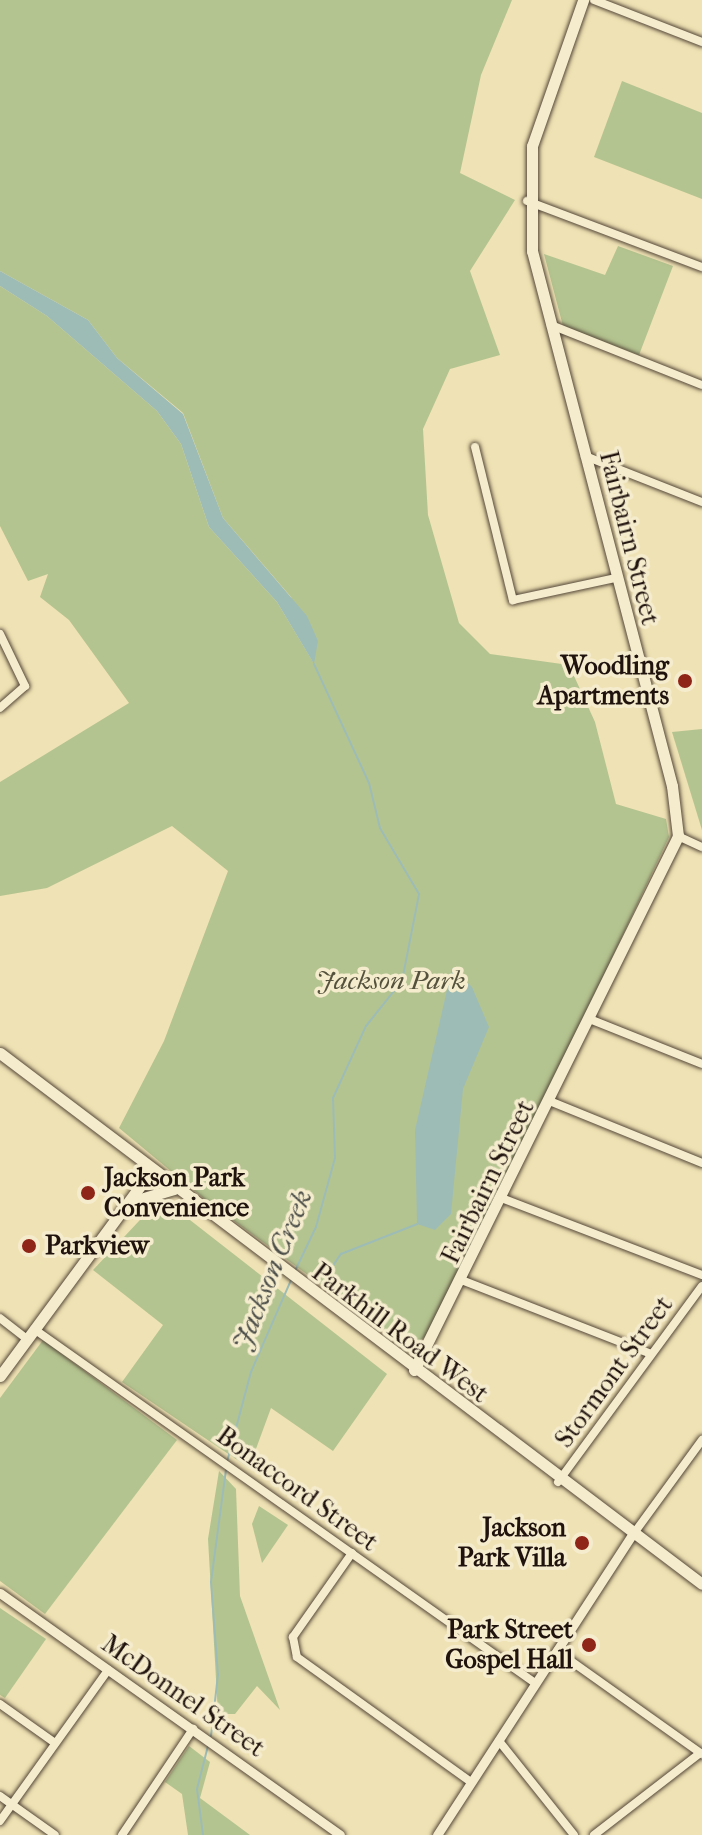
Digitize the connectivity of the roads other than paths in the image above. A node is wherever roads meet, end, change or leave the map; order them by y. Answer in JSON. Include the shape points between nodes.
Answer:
{"nodes":[{"id":1,"x":583,"y":0,"type":"edge"},
{"id":2,"x":594,"y":0,"type":"edge"},
{"id":3,"x":702,"y":42,"type":"edge"},
{"id":4,"x":527,"y":201,"type":"junction"},
{"id":5,"x":702,"y":267,"type":"edge"},
{"id":6,"x":551,"y":325,"type":"junction"},
{"id":7,"x":702,"y":385,"type":"edge"},
{"id":8,"x":475,"y":447,"type":"dead end"},
{"id":9,"x":585,"y":456,"type":"junction"},
{"id":10,"x":702,"y":502,"type":"edge"},
{"id":11,"x":616,"y":578,"type":"junction"},
{"id":12,"x":0,"y":634,"type":"edge"},
{"id":13,"x":0,"y":708,"type":"edge"},
{"id":14,"x":678,"y":836,"type":"junction"},
{"id":15,"x":702,"y":847,"type":"edge"},
{"id":16,"x":592,"y":1020,"type":"junction"},
{"id":17,"x":0,"y":1053,"type":"edge"},
{"id":18,"x":702,"y":1064,"type":"edge"},
{"id":19,"x":552,"y":1102,"type":"junction"},
{"id":20,"x":702,"y":1163,"type":"edge"},
{"id":21,"x":151,"y":1171,"type":"junction"},
{"id":22,"x":175,"y":1189,"type":"junction"},
{"id":23,"x":504,"y":1199,"type":"junction"},
{"id":24,"x":126,"y":1204,"type":"junction"},
{"id":25,"x":702,"y":1275,"type":"edge"},
{"id":26,"x":464,"y":1281,"type":"junction"},
{"id":27,"x":702,"y":1286,"type":"edge"},
{"id":28,"x":0,"y":1318,"type":"edge"},
{"id":29,"x":31,"y":1334,"type":"junction"},
{"id":30,"x":651,"y":1354,"type":"junction"},
{"id":31,"x":414,"y":1370,"type":"junction"},
{"id":32,"x":0,"y":1376,"type":"edge"},
{"id":33,"x":702,"y":1440,"type":"edge"},
{"id":34,"x":558,"y":1482,"type":"junction"},
{"id":35,"x":631,"y":1536,"type":"junction"},
{"id":36,"x":352,"y":1553,"type":"junction"},
{"id":37,"x":702,"y":1584,"type":"edge"},
{"id":38,"x":0,"y":1593,"type":"edge"},
{"id":39,"x":557,"y":1651,"type":"junction"},
{"id":40,"x":108,"y":1670,"type":"junction"},
{"id":41,"x":535,"y":1683,"type":"junction"},
{"id":42,"x":0,"y":1704,"type":"edge"},
{"id":43,"x":196,"y":1732,"type":"junction"},
{"id":44,"x":499,"y":1741,"type":"junction"},
{"id":45,"x":55,"y":1743,"type":"junction"},
{"id":46,"x":701,"y":1754,"type":"edge"},
{"id":47,"x":471,"y":1782,"type":"junction"},
{"id":48,"x":0,"y":1796,"type":"edge"},
{"id":49,"x":12,"y":1804,"type":"junction"},
{"id":50,"x":0,"y":1821,"type":"edge"},
{"id":51,"x":55,"y":1835,"type":"edge"},
{"id":52,"x":122,"y":1835,"type":"edge"},
{"id":53,"x":340,"y":1835,"type":"edge"},
{"id":54,"x":437,"y":1835,"type":"edge"},
{"id":55,"x":574,"y":1835,"type":"edge"},
{"id":56,"x":594,"y":1835,"type":"edge"}],
"edges":[{"from":1,"to":4,"type":"main road","name":"Fairbairn Street","via":[[542,107]]},
{"from":2,"to":3,"type":"street"},
{"from":4,"to":5,"type":"street"},
{"from":4,"to":6,"type":"main road","name":"Fairbairn Street"},
{"from":6,"to":7,"type":"street"},
{"from":6,"to":9,"type":"main road","name":"Fairbairn Street"},
{"from":8,"to":11,"type":"street","via":[[513,600]]},
{"from":9,"to":10,"type":"street"},
{"from":9,"to":11,"type":"main road","name":"Fairbairn Street"},
{"from":11,"to":14,"type":"main road","name":"Fairbairn Street","via":[[672,786]]},
{"from":12,"to":13,"type":"street","via":[[25,686]]},
{"from":14,"to":15,"type":"street"},
{"from":14,"to":16,"type":"main road","name":"Fairbairn Street"},
{"from":16,"to":18,"type":"street"},
{"from":16,"to":19,"type":"main road","name":"Fairbairn Street"},
{"from":17,"to":21,"type":"main road","name":"Parkhill Road West"},
{"from":19,"to":20,"type":"street"},
{"from":19,"to":23,"type":"main road","name":"Fairbairn Street"},
{"from":21,"to":22,"type":"main road","name":"Parkhill Road West"},
{"from":21,"to":24,"type":"main road"},
{"from":22,"to":24,"type":"main road"},
{"from":22,"to":31,"type":"main road","name":"Parkhill Road West"},
{"from":23,"to":25,"type":"street"},
{"from":23,"to":26,"type":"main road","name":"Fairbairn Street"},
{"from":24,"to":29,"type":"main road"},
{"from":26,"to":30,"type":"street"},
{"from":26,"to":31,"type":"main road","name":"Fairbairn Street"},
{"from":27,"to":30,"type":"street","name":"Stormont Street"},
{"from":28,"to":29,"type":"street","name":"Bonaccord Street"},
{"from":29,"to":32,"type":"main road"},
{"from":29,"to":36,"type":"street","name":"Bonaccord Street"},
{"from":30,"to":34,"type":"street","name":"Stormont Street"},
{"from":31,"to":34,"type":"main road","name":"Parkhill Road West"},
{"from":33,"to":35,"type":"street"},
{"from":34,"to":35,"type":"main road","name":"Parkhill Road West"},
{"from":35,"to":37,"type":"main road","name":"Parkhill Road West"},
{"from":35,"to":39,"type":"street"},
{"from":36,"to":41,"type":"street","name":"Bonaccord Street"},
{"from":36,"to":47,"type":"street","via":[[293,1637],[297,1657]]},
{"from":38,"to":40,"type":"street","name":"McDonnel Street"},
{"from":39,"to":41,"type":"street"},
{"from":39,"to":46,"type":"street"},
{"from":40,"to":43,"type":"street","name":"McDonnel Street"},
{"from":40,"to":45,"type":"street"},
{"from":41,"to":44,"type":"street"},
{"from":42,"to":45,"type":"street"},
{"from":43,"to":52,"type":"street"},
{"from":43,"to":53,"type":"street","name":"McDonnel Street"},
{"from":44,"to":47,"type":"street"},
{"from":44,"to":55,"type":"street"},
{"from":45,"to":49,"type":"street"},
{"from":46,"to":56,"type":"street"},
{"from":47,"to":54,"type":"street"},
{"from":48,"to":49,"type":"street"},
{"from":49,"to":50,"type":"street"},
{"from":49,"to":51,"type":"street"}]}
